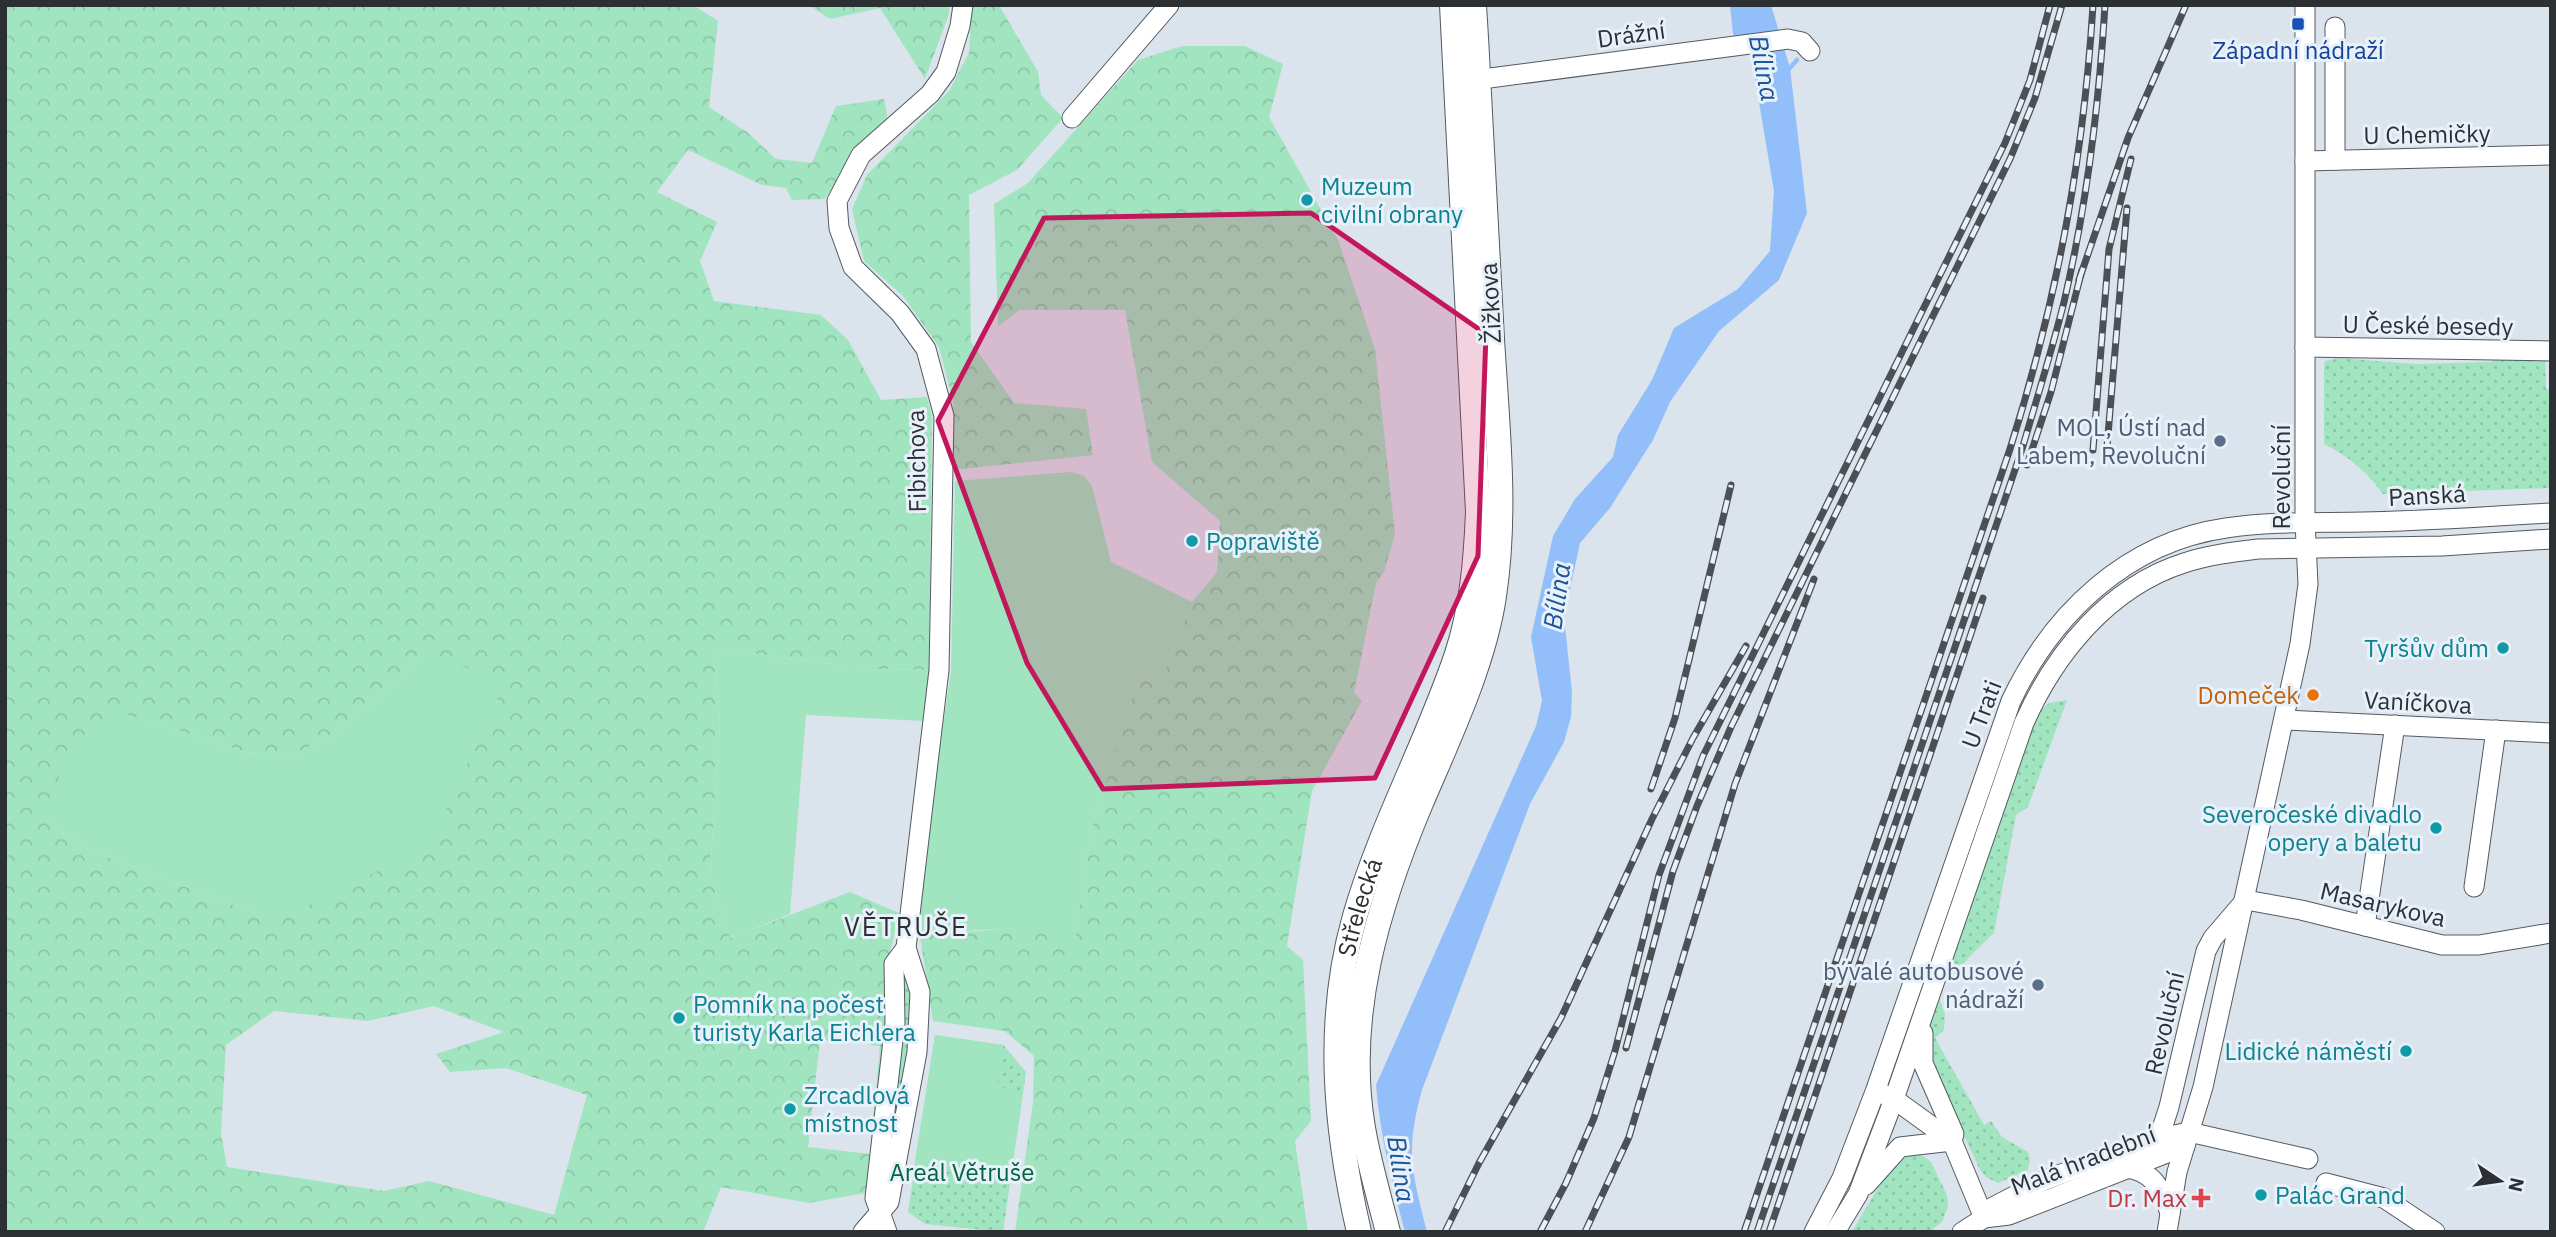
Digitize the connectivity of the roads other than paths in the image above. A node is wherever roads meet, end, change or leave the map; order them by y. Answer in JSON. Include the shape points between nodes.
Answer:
{"nodes":[{"id":1,"x":963,"y":5,"type":"edge"},
{"id":2,"x":1169,"y":5,"type":"edge"},
{"id":3,"x":1452,"y":5,"type":"edge"},
{"id":4,"x":1474,"y":5,"type":"edge"},
{"id":5,"x":2305,"y":5,"type":"edge"},
{"id":6,"x":2334,"y":27,"type":"dead end"},
{"id":7,"x":1810,"y":51,"type":"dead end"},
{"id":8,"x":1467,"y":81,"type":"junction"},
{"id":9,"x":1072,"y":118,"type":"dead end"},
{"id":10,"x":2551,"y":155,"type":"edge"},
{"id":11,"x":2335,"y":160,"type":"junction"},
{"id":12,"x":2305,"y":161,"type":"junction"},
{"id":13,"x":2305,"y":347,"type":"junction"},
{"id":14,"x":2551,"y":351,"type":"edge"},
{"id":15,"x":2551,"y":513,"type":"edge"},
{"id":16,"x":2305,"y":522,"type":"junction"},
{"id":17,"x":2551,"y":539,"type":"edge"},
{"id":18,"x":2306,"y":548,"type":"junction"},
{"id":19,"x":1482,"y":600,"type":"junction"},
{"id":20,"x":2284,"y":720,"type":"junction"},
{"id":21,"x":2395,"y":725,"type":"junction"},
{"id":22,"x":2496,"y":730,"type":"junction"},
{"id":23,"x":2551,"y":733,"type":"edge"},
{"id":24,"x":2474,"y":887,"type":"dead end"},
{"id":25,"x":2246,"y":900,"type":"junction"},
{"id":26,"x":2365,"y":926,"type":"junction"},
{"id":27,"x":2551,"y":933,"type":"edge"},
{"id":28,"x":1922,"y":1018,"type":"junction"},
{"id":29,"x":1875,"y":1092,"type":"junction"},
{"id":30,"x":1894,"y":1099,"type":"junction"},
{"id":31,"x":2159,"y":1138,"type":"junction"},
{"id":32,"x":2187,"y":1139,"type":"junction"},
{"id":33,"x":1952,"y":1142,"type":"junction"},
{"id":34,"x":2308,"y":1159,"type":"dead end"},
{"id":35,"x":2126,"y":1168,"type":"junction"},
{"id":36,"x":2326,"y":1183,"type":"dead end"},
{"id":37,"x":1858,"y":1194,"type":"junction"},
{"id":38,"x":880,"y":1211,"type":"junction"},
{"id":39,"x":1984,"y":1218,"type":"junction"},
{"id":40,"x":2169,"y":1224,"type":"edge"},
{"id":41,"x":863,"y":1232,"type":"edge"},
{"id":42,"x":887,"y":1232,"type":"edge"},
{"id":43,"x":1359,"y":1232,"type":"edge"},
{"id":44,"x":1388,"y":1232,"type":"edge"},
{"id":45,"x":1814,"y":1232,"type":"edge"},
{"id":46,"x":1835,"y":1232,"type":"edge"},
{"id":47,"x":1962,"y":1232,"type":"edge"},
{"id":48,"x":2435,"y":1232,"type":"edge"}],
"edges":[{"from":1,"to":38,"type":"street","name":"Fibichova","via":[[946,72],[930,94],[861,155],[837,201],[839,228],[853,267],[900,313],[926,349],[944,416],[939,670],[906,948],[894,964],[895,1023],[874,1198]]},
{"from":2,"to":9,"type":"street"},
{"from":3,"to":8,"type":"main road","name":"Žižkova"},
{"from":4,"to":8,"type":"main road","name":"Žižkova"},
{"from":5,"to":12,"type":"street","name":"Revoluční"},
{"from":6,"to":11,"type":"street"},
{"from":7,"to":8,"type":"street","name":"Drážní","via":[[1802,41],[1788,39]]},
{"from":8,"to":19,"type":"main road","name":"Žižkova","via":[[1500,513],[1499,561]]},
{"from":10,"to":11,"type":"street","name":"U Chemičky"},
{"from":11,"to":12,"type":"street","name":"U Chemičky"},
{"from":12,"to":13,"type":"street","name":"Revoluční"},
{"from":13,"to":14,"type":"street","name":"U České besedy"},
{"from":13,"to":16,"type":"street","name":"Revoluční"},
{"from":15,"to":16,"type":"street","name":"Panská"},
{"from":16,"to":18,"type":"street","name":"Revoluční"},
{"from":16,"to":29,"type":"street","name":"U Trati","via":[[2226,528],[2162,544],[2099,584],[2044,642],[2002,725]]},
{"from":17,"to":18,"type":"street","name":"Panská"},
{"from":18,"to":20,"type":"street","name":"Revoluční","via":[[2304,624]]},
{"from":18,"to":28,"type":"street","name":"U Trati","via":[[2230,552],[2173,567],[2124,594],[2072,644],[2053,668],[2024,723]]},
{"from":19,"to":43,"type":"main road","name":"Střelecká","via":[[1367,879],[1346,958],[1336,1081],[1339,1129]]},
{"from":19,"to":44,"type":"main road","name":"Střelecká","via":[[1480,656],[1388,887],[1367,966],[1359,1078],[1363,1126]]},
{"from":20,"to":21,"type":"street","name":"Vaníčkova"},
{"from":20,"to":25,"type":"street","name":"Revoluční"},
{"from":21,"to":22,"type":"street","name":"Vaníčkova"},
{"from":21,"to":26,"type":"street"},
{"from":22,"to":23,"type":"street","name":"Vaníčkova"},
{"from":22,"to":24,"type":"street"},
{"from":25,"to":26,"type":"street","name":"Masarykova"},
{"from":25,"to":31,"type":"street","name":"Revoluční","via":[[2206,951]]},
{"from":25,"to":32,"type":"street","name":"Revoluční"},
{"from":26,"to":27,"type":"street","name":"Masarykova","via":[[2442,945],[2479,945]]},
{"from":28,"to":30,"type":"street","name":"U Trati"},
{"from":28,"to":33,"type":"street","name":"U Trati","via":[[1923,1063],[1954,1134]]},
{"from":29,"to":30,"type":"street"},
{"from":29,"to":45,"type":"street","name":"U Trati","via":[[1842,1178]]},
{"from":30,"to":33,"type":"street"},
{"from":30,"to":37,"type":"street","name":"U Trati"},
{"from":31,"to":32,"type":"street"},
{"from":31,"to":39,"type":"street","name":"Malá hradební","via":[[2045,1180],[1993,1207]]},
{"from":32,"to":34,"type":"street"},
{"from":32,"to":35,"type":"street","name":"Malá hradební"},
{"from":32,"to":40,"type":"street","name":"Revoluční"},
{"from":33,"to":37,"type":"street","name":"U Trati","via":[[1900,1147]]},
{"from":33,"to":39,"type":"street","name":"U Trati"},
{"from":35,"to":39,"type":"street","name":"Malá hradební","via":[[2009,1215]]},
{"from":35,"to":40,"type":"street","via":[[2153,1177],[2163,1193]]},
{"from":36,"to":48,"type":"street","via":[[2384,1198]]},
{"from":37,"to":46,"type":"street","name":"U Trati"},
{"from":38,"to":41,"type":"street"},
{"from":38,"to":42,"type":"street"},
{"from":39,"to":47,"type":"street","name":"Malá hradební"}]}
